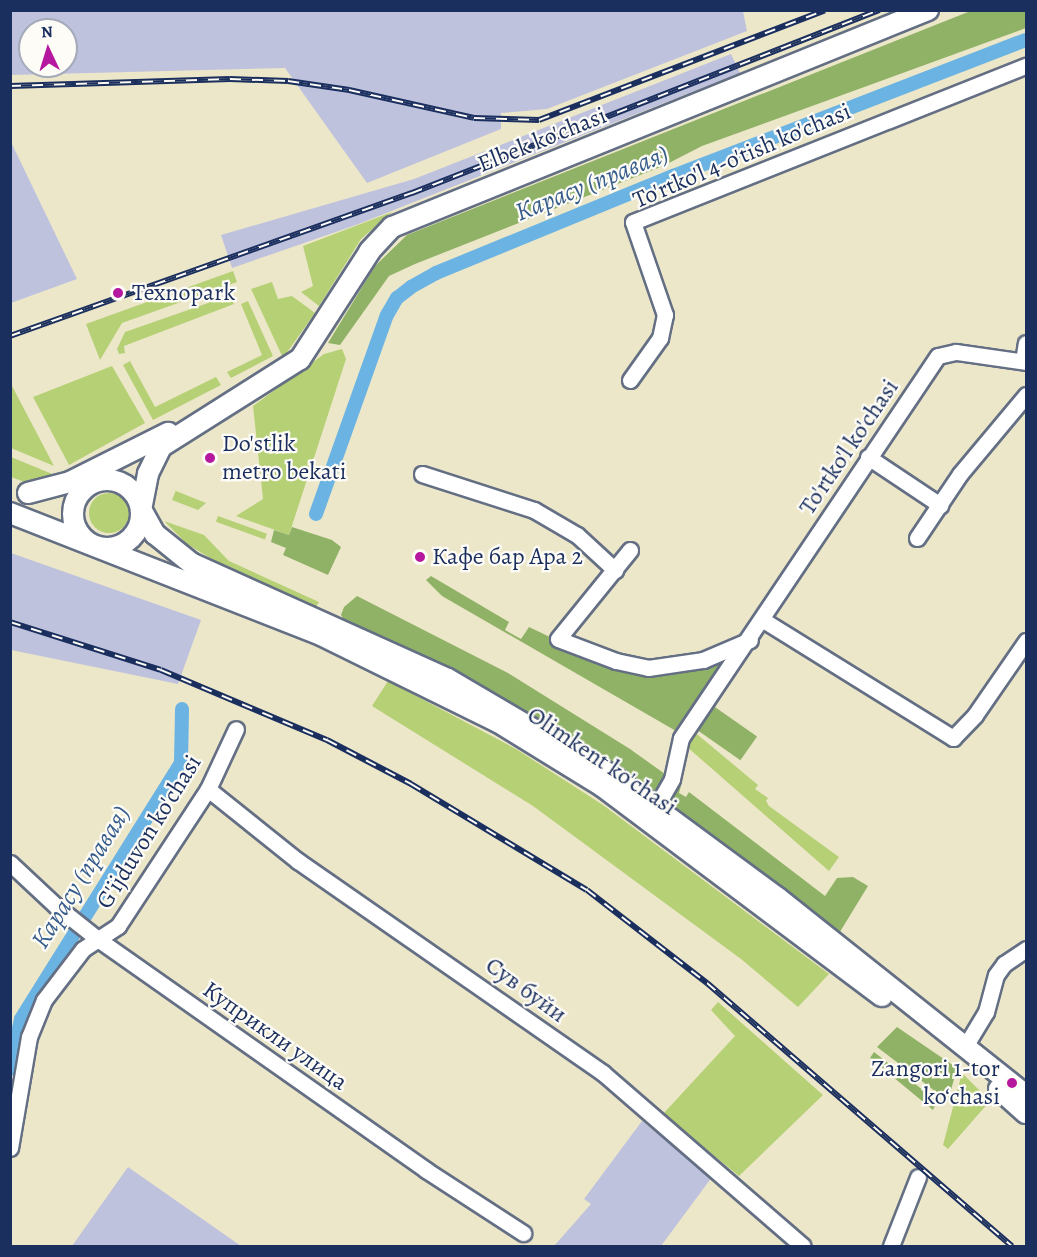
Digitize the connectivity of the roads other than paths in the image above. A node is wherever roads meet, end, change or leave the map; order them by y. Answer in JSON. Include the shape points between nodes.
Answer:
{"nodes":[{"id":1,"x":928,"y":10,"type":"edge"},
{"id":2,"x":1026,"y":66,"type":"edge"},
{"id":3,"x":1026,"y":343,"type":"edge"},
{"id":4,"x":1024,"y":362,"type":"edge"},
{"id":5,"x":630,"y":380,"type":"dead end"},
{"id":6,"x":1026,"y":395,"type":"edge"},
{"id":7,"x":237,"y":398,"type":"junction"},
{"id":8,"x":868,"y":457,"type":"junction"},
{"id":9,"x":121,"y":458,"type":"junction"},
{"id":10,"x":422,"y":474,"type":"dead end"},
{"id":11,"x":92,"y":483,"type":"junction"},
{"id":12,"x":19,"y":491,"type":"edge"},
{"id":13,"x":940,"y":505,"type":"junction"},
{"id":14,"x":141,"y":509,"type":"junction"},
{"id":15,"x":10,"y":513,"type":"edge"},
{"id":16,"x":917,"y":538,"type":"dead end"},
{"id":17,"x":94,"y":545,"type":"junction"},
{"id":18,"x":630,"y":550,"type":"dead end"},
{"id":19,"x":615,"y":570,"type":"junction"},
{"id":20,"x":763,"y":620,"type":"junction"},
{"id":21,"x":750,"y":640,"type":"junction"},
{"id":22,"x":1026,"y":641,"type":"edge"},
{"id":23,"x":236,"y":729,"type":"dead end"},
{"id":24,"x":208,"y":789,"type":"junction"},
{"id":25,"x":656,"y":807,"type":"junction"},
{"id":26,"x":10,"y":863,"type":"edge"},
{"id":27,"x":94,"y":936,"type":"junction"},
{"id":28,"x":1026,"y":949,"type":"edge"},
{"id":29,"x":966,"y":1045,"type":"junction"},
{"id":30,"x":1026,"y":1095,"type":"edge"},
{"id":31,"x":1026,"y":1113,"type":"edge"},
{"id":32,"x":10,"y":1148,"type":"edge"},
{"id":33,"x":918,"y":1177,"type":"dead end"},
{"id":34,"x":523,"y":1233,"type":"dead end"},
{"id":35,"x":803,"y":1246,"type":"edge"},
{"id":36,"x":891,"y":1246,"type":"edge"}],
"edges":[{"from":1,"to":7,"type":"main road","name":"Elbek ko'chasi","via":[[392,227],[370,251],[308,351]]},
{"from":2,"to":5,"type":"street","name":"To'rtko'l 4-o'tish ko'chasi","via":[[633,222],[664,305],[665,324],[660,338]]},
{"from":3,"to":4,"type":"street"},
{"from":4,"to":8,"type":"street","name":"To'rtko'l ko'chasi","via":[[943,352]]},
{"from":6,"to":13,"type":"street"},
{"from":7,"to":9,"type":"main road","name":"Elbek ko'chasi"},
{"from":7,"to":14,"type":"main road","name":"Elbek ko'chasi","via":[[161,447],[148,474]]},
{"from":8,"to":13,"type":"street"},
{"from":8,"to":20,"type":"street","name":"To'rtko'l ko'chasi"},
{"from":9,"to":11,"type":"main road","name":"Elbek ko'chasi"},
{"from":9,"to":12,"type":"main road","name":"Elbek ko'chasi","via":[[70,482]]},
{"from":10,"to":19,"type":"street","via":[[534,510],[577,535]]},
{"from":11,"to":12,"type":"main road","name":"Elbek ko'chasi","via":[[62,492]]},
{"from":11,"to":14,"type":"main road","via":[[107,479],[123,483],[135,494]]},
{"from":11,"to":17,"type":"main road","via":[[78,495],[73,512],[76,529]]},
{"from":13,"to":16,"type":"street"},
{"from":14,"to":17,"type":"main road","via":[[138,529],[128,541],[114,547]]},
{"from":14,"to":25,"type":"main road","name":"Olimkent ko'chasi","via":[[155,534],[191,563],[448,679],[565,746]]},
{"from":15,"to":17,"type":"main road"},
{"from":17,"to":31,"type":"main road","name":"Olimkent ko'chasi","via":[[382,662],[559,757],[967,1061]]},
{"from":18,"to":19,"type":"street"},
{"from":19,"to":21,"type":"street","via":[[558,639],[616,661],[648,668],[703,660]]},
{"from":20,"to":21,"type":"street","name":"To'rtko'l ko'chasi"},
{"from":20,"to":22,"type":"street","via":[[953,738],[975,715]]},
{"from":21,"to":25,"type":"street","name":"To'rtko'l ko'chasi","via":[[681,738],[672,779]]},
{"from":23,"to":24,"type":"street","name":"G'ijduvon ko'chasi"},
{"from":24,"to":27,"type":"street","name":"G'ijduvon ko'chasi","via":[[118,926]]},
{"from":24,"to":35,"type":"street","name":"Сув буйи","via":[[298,861],[603,1073]]},
{"from":25,"to":29,"type":"main road","name":"Olimkent ko'chasi"},
{"from":26,"to":27,"type":"street","name":"Куприкли улица"},
{"from":27,"to":32,"type":"street","name":"G'ijduvon ko'chasi","via":[[35,1018]]},
{"from":27,"to":34,"type":"street","name":"Куприкли улица","via":[[426,1170]]},
{"from":28,"to":29,"type":"street","via":[[1004,964],[996,975],[986,1012]]},
{"from":29,"to":30,"type":"main road","name":"Olimkent ko'chasi"},
{"from":33,"to":36,"type":"street"}]}
